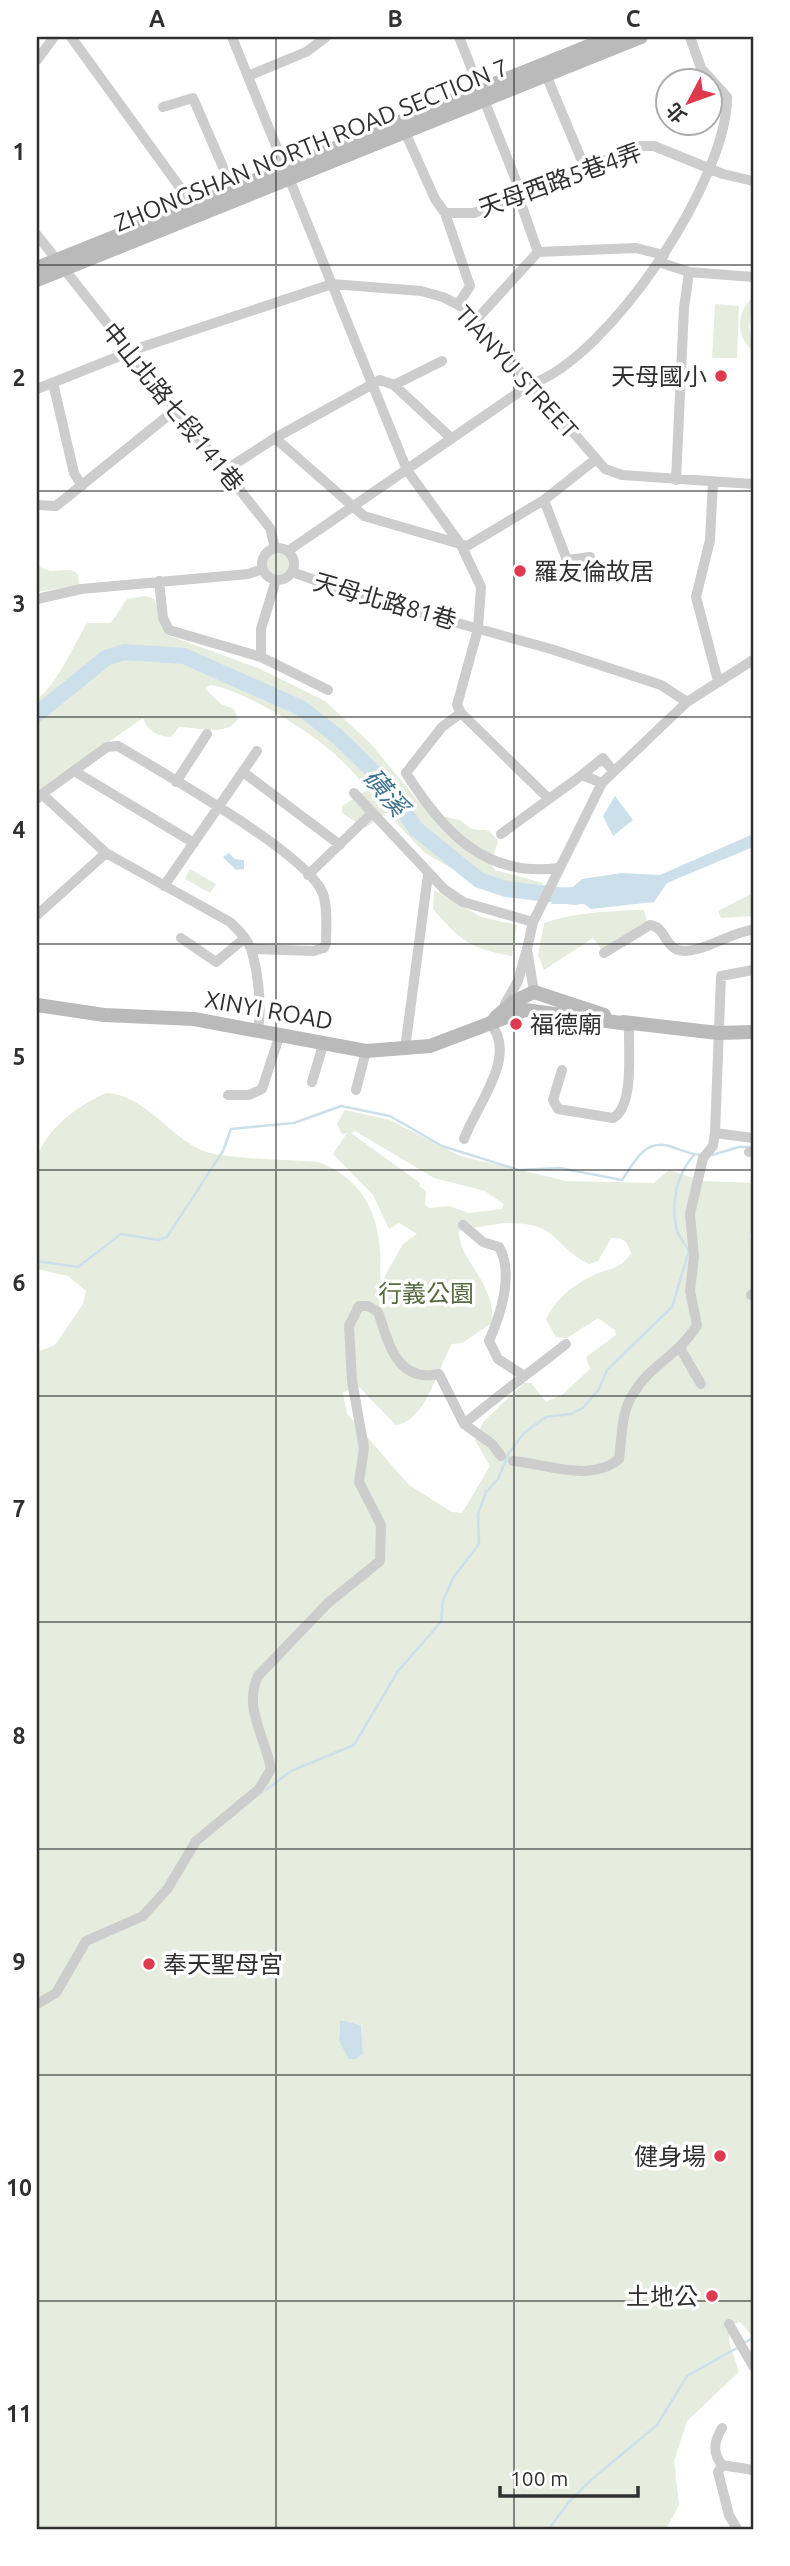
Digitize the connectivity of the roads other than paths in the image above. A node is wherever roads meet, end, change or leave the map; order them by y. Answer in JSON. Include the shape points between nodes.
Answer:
{"nodes":[{"id":1,"x":54,"y":37,"type":"edge"},
{"id":2,"x":71,"y":37,"type":"edge"},
{"id":3,"x":232,"y":37,"type":"edge"},
{"id":4,"x":326,"y":37,"type":"edge"},
{"id":5,"x":459,"y":37,"type":"edge"},
{"id":6,"x":611,"y":37,"type":"edge"},
{"id":7,"x":640,"y":37,"type":"edge"},
{"id":8,"x":690,"y":37,"type":"edge"},
{"id":9,"x":37,"y":60,"type":"edge"},
{"id":10,"x":546,"y":75,"type":"junction"},
{"id":11,"x":248,"y":76,"type":"junction"},
{"id":12,"x":482,"y":95,"type":"junction"},
{"id":13,"x":163,"y":107,"type":"dead end"},
{"id":14,"x":405,"y":131,"type":"junction"},
{"id":15,"x":709,"y":166,"type":"junction"},
{"id":16,"x":585,"y":168,"type":"junction"},
{"id":17,"x":287,"y":172,"type":"junction"},
{"id":18,"x":753,"y":181,"type":"edge"},
{"id":19,"x":232,"y":188,"type":"junction"},
{"id":20,"x":521,"y":193,"type":"junction"},
{"id":21,"x":192,"y":204,"type":"junction"},
{"id":22,"x":445,"y":213,"type":"junction"},
{"id":23,"x":37,"y":235,"type":"edge"},
{"id":24,"x":37,"y":244,"type":"edge"},
{"id":25,"x":538,"y":252,"type":"junction"},
{"id":26,"x":661,"y":258,"type":"junction"},
{"id":27,"x":58,"y":265,"type":"junction"},
{"id":28,"x":37,"y":268,"type":"edge"},
{"id":29,"x":690,"y":272,"type":"junction"},
{"id":30,"x":753,"y":277,"type":"edge"},
{"id":31,"x":37,"y":280,"type":"edge"},
{"id":32,"x":332,"y":284,"type":"junction"},
{"id":33,"x":458,"y":303,"type":"junction"},
{"id":34,"x":476,"y":320,"type":"junction"},
{"id":35,"x":129,"y":352,"type":"junction"},
{"id":36,"x":442,"y":361,"type":"dead end"},
{"id":37,"x":371,"y":382,"type":"junction"},
{"id":38,"x":53,"y":383,"type":"junction"},
{"id":39,"x":531,"y":384,"type":"junction"},
{"id":40,"x":394,"y":385,"type":"junction"},
{"id":41,"x":37,"y":389,"type":"edge"},
{"id":42,"x":175,"y":410,"type":"junction"},
{"id":43,"x":275,"y":438,"type":"junction"},
{"id":44,"x":452,"y":438,"type":"junction"},
{"id":45,"x":596,"y":460,"type":"junction"},
{"id":46,"x":407,"y":470,"type":"junction"},
{"id":47,"x":224,"y":471,"type":"junction"},
{"id":48,"x":676,"y":480,"type":"junction"},
{"id":49,"x":713,"y":482,"type":"junction"},
{"id":50,"x":753,"y":484,"type":"edge"},
{"id":51,"x":82,"y":486,"type":"junction"},
{"id":52,"x":544,"y":500,"type":"junction"},
{"id":53,"x":37,"y":505,"type":"edge"},
{"id":54,"x":354,"y":507,"type":"junction"},
{"id":55,"x":461,"y":545,"type":"junction"},
{"id":56,"x":275,"y":548,"type":"junction"},
{"id":57,"x":288,"y":551,"type":"junction"},
{"id":58,"x":590,"y":557,"type":"dead end"},
{"id":59,"x":263,"y":569,"type":"junction"},
{"id":60,"x":292,"y":572,"type":"junction"},
{"id":61,"x":276,"y":580,"type":"junction"},
{"id":62,"x":159,"y":581,"type":"junction"},
{"id":63,"x":37,"y":599,"type":"edge"},
{"id":64,"x":478,"y":629,"type":"junction"},
{"id":65,"x":261,"y":657,"type":"junction"},
{"id":66,"x":753,"y":660,"type":"edge"},
{"id":67,"x":718,"y":681,"type":"junction"},
{"id":68,"x":328,"y":690,"type":"dead end"},
{"id":69,"x":687,"y":702,"type":"junction"},
{"id":70,"x":461,"y":713,"type":"junction"},
{"id":71,"x":207,"y":734,"type":"dead end"},
{"id":72,"x":257,"y":751,"type":"dead end"},
{"id":73,"x":74,"y":771,"type":"junction"},
{"id":74,"x":613,"y":771,"type":"junction"},
{"id":75,"x":243,"y":772,"type":"junction"},
{"id":76,"x":582,"y":775,"type":"junction"},
{"id":77,"x":177,"y":782,"type":"junction"},
{"id":78,"x":603,"y":783,"type":"junction"},
{"id":79,"x":354,"y":793,"type":"dead end"},
{"id":80,"x":39,"y":797,"type":"edge"},
{"id":81,"x":549,"y":799,"type":"junction"},
{"id":82,"x":218,"y":807,"type":"junction"},
{"id":83,"x":372,"y":813,"type":"junction"},
{"id":84,"x":502,"y":834,"type":"dead end"},
{"id":85,"x":194,"y":843,"type":"junction"},
{"id":86,"x":340,"y":845,"type":"junction"},
{"id":87,"x":106,"y":853,"type":"junction"},
{"id":88,"x":556,"y":873,"type":"junction"},
{"id":89,"x":308,"y":874,"type":"junction"},
{"id":90,"x":428,"y":875,"type":"junction"},
{"id":91,"x":164,"y":886,"type":"junction"},
{"id":92,"x":37,"y":915,"type":"edge"},
{"id":93,"x":533,"y":922,"type":"junction"},
{"id":94,"x":753,"y":930,"type":"edge"},
{"id":95,"x":181,"y":938,"type":"dead end"},
{"id":96,"x":248,"y":944,"type":"junction"},
{"id":97,"x":527,"y":949,"type":"junction"},
{"id":98,"x":604,"y":953,"type":"dead end"},
{"id":99,"x":753,"y":970,"type":"edge"},
{"id":100,"x":534,"y":992,"type":"junction"},
{"id":101,"x":37,"y":1005,"type":"edge"},
{"id":102,"x":489,"y":1022,"type":"junction"},
{"id":103,"x":629,"y":1024,"type":"junction"},
{"id":104,"x":258,"y":1029,"type":"junction"},
{"id":105,"x":753,"y":1032,"type":"edge"},
{"id":106,"x":718,"y":1033,"type":"junction"},
{"id":107,"x":280,"y":1034,"type":"junction"},
{"id":108,"x":323,"y":1045,"type":"junction"},
{"id":109,"x":405,"y":1049,"type":"junction"},
{"id":110,"x":366,"y":1051,"type":"junction"},
{"id":111,"x":562,"y":1070,"type":"dead end"},
{"id":112,"x":312,"y":1082,"type":"dead end"},
{"id":113,"x":356,"y":1090,"type":"dead end"},
{"id":114,"x":228,"y":1095,"type":"dead end"},
{"id":115,"x":715,"y":1133,"type":"junction"},
{"id":116,"x":753,"y":1138,"type":"edge"},
{"id":117,"x":464,"y":1139,"type":"dead end"},
{"id":118,"x":463,"y":1225,"type":"dead end"},
{"id":119,"x":566,"y":1344,"type":"dead end"},
{"id":120,"x":680,"y":1348,"type":"junction"},
{"id":121,"x":524,"y":1377,"type":"junction"},
{"id":122,"x":701,"y":1384,"type":"dead end"},
{"id":123,"x":464,"y":1424,"type":"junction"},
{"id":124,"x":502,"y":1456,"type":"dead end"},
{"id":125,"x":513,"y":1461,"type":"dead end"},
{"id":126,"x":37,"y":2004,"type":"edge"},
{"id":127,"x":729,"y":2324,"type":"dead end"},
{"id":128,"x":753,"y":2366,"type":"edge"},
{"id":129,"x":722,"y":2428,"type":"dead end"},
{"id":130,"x":722,"y":2465,"type":"junction"},
{"id":131,"x":753,"y":2470,"type":"edge"},
{"id":132,"x":737,"y":2529,"type":"edge"}],
"edges":[{"from":1,"to":9,"type":"street"},
{"from":2,"to":21,"type":"street"},
{"from":3,"to":11,"type":"street"},
{"from":4,"to":11,"type":"street","via":[[306,52]]},
{"from":5,"to":12,"type":"street"},
{"from":6,"to":12,"type":"main road","name":"ZHONGSHAN NORTH ROAD SECTION 7"},
{"from":7,"to":10,"type":"main road","name":"ZHONGSHAN NORTH ROAD SECTION 7"},
{"from":8,"to":15,"type":"street","via":[[701,68],[727,97],[727,112]]},
{"from":10,"to":12,"type":"main road","name":"ZHONGSHAN NORTH ROAD SECTION 7"},
{"from":10,"to":16,"type":"street"},
{"from":11,"to":17,"type":"street"},
{"from":12,"to":14,"type":"main road","name":"ZHONGSHAN NORTH ROAD SECTION 7"},
{"from":12,"to":17,"type":"main road","name":"ZHONGSHAN NORTH ROAD SECTION 7"},
{"from":12,"to":20,"type":"street"},
{"from":13,"to":19,"type":"street","via":[[193,98]]},
{"from":14,"to":17,"type":"main road","name":"ZHONGSHAN NORTH ROAD SECTION 7"},
{"from":14,"to":22,"type":"street"},
{"from":15,"to":16,"type":"street","name":"天母西路5巷4弄","via":[[642,146]]},
{"from":15,"to":18,"type":"street","name":"天母西路5巷4弄"},
{"from":15,"to":26,"type":"street"},
{"from":16,"to":20,"type":"street","name":"天母西路5巷4弄"},
{"from":17,"to":19,"type":"main road","name":"ZHONGSHAN NORTH ROAD SECTION 7"},
{"from":17,"to":27,"type":"main road","name":"ZHONGSHAN NORTH ROAD SECTION 7"},
{"from":17,"to":32,"type":"street"},
{"from":19,"to":21,"type":"main road","name":"ZHONGSHAN NORTH ROAD SECTION 7"},
{"from":20,"to":22,"type":"street","name":"天母西路5巷4弄","via":[[474,213]]},
{"from":20,"to":25,"type":"street"},
{"from":21,"to":27,"type":"main road","name":"ZHONGSHAN NORTH ROAD SECTION 7"},
{"from":22,"to":33,"type":"street","via":[[470,286]]},
{"from":23,"to":27,"type":"street"},
{"from":24,"to":27,"type":"street"},
{"from":25,"to":26,"type":"street","via":[[636,248]]},
{"from":25,"to":34,"type":"street"},
{"from":26,"to":29,"type":"street"},
{"from":26,"to":39,"type":"street","via":[[592,345]]},
{"from":27,"to":28,"type":"main road","name":"ZHONGSHAN NORTH ROAD SECTION 7"},
{"from":27,"to":31,"type":"main road","name":"ZHONGSHAN NORTH ROAD SECTION 7"},
{"from":27,"to":35,"type":"street","name":"中山北路七段141巷"},
{"from":29,"to":30,"type":"street"},
{"from":29,"to":48,"type":"street","via":[[684,308]]},
{"from":32,"to":33,"type":"street","name":"TIANYU STREET","via":[[421,291]]},
{"from":32,"to":35,"type":"street","name":"TIANYU STREET"},
{"from":32,"to":37,"type":"street"},
{"from":33,"to":34,"type":"street","name":"TIANYU STREET"},
{"from":34,"to":39,"type":"street","name":"TIANYU STREET"},
{"from":35,"to":38,"type":"street","name":"TIANYU STREET"},
{"from":35,"to":42,"type":"street","name":"中山北路七段141巷"},
{"from":36,"to":40,"type":"street"},
{"from":37,"to":40,"type":"street"},
{"from":37,"to":43,"type":"street"},
{"from":37,"to":46,"type":"street"},
{"from":38,"to":41,"type":"street","name":"TIANYU STREET"},
{"from":38,"to":51,"type":"street"},
{"from":39,"to":44,"type":"street"},
{"from":39,"to":45,"type":"street","name":"TIANYU STREET"},
{"from":40,"to":44,"type":"street"},
{"from":42,"to":47,"type":"street","name":"中山北路七段141巷"},
{"from":42,"to":51,"type":"street"},
{"from":43,"to":47,"type":"street"},
{"from":43,"to":54,"type":"street"},
{"from":44,"to":46,"type":"street"},
{"from":45,"to":48,"type":"street","name":"TIANYU STREET","via":[[613,473]]},
{"from":45,"to":52,"type":"street"},
{"from":46,"to":54,"type":"street"},
{"from":46,"to":55,"type":"street"},
{"from":47,"to":56,"type":"street","name":"中山北路七段141巷","via":[[270,528]]},
{"from":48,"to":49,"type":"street","name":"TIANYU STREET"},
{"from":49,"to":50,"type":"street","name":"TIANYU STREET"},
{"from":49,"to":67,"type":"street","via":[[710,540],[696,597]]},
{"from":51,"to":53,"type":"street","via":[[55,506]]},
{"from":52,"to":55,"type":"street","via":[[467,546]]},
{"from":52,"to":58,"type":"street","via":[[567,560]]},
{"from":54,"to":55,"type":"street","via":[[364,516]]},
{"from":54,"to":57,"type":"street"},
{"from":55,"to":64,"type":"street","via":[[481,587]]},
{"from":56,"to":57,"type":"street"},
{"from":56,"to":59,"type":"street","via":[[264,555]]},
{"from":57,"to":60,"type":"street","via":[[294,563]]},
{"from":59,"to":61,"type":"street"},
{"from":59,"to":62,"type":"street"},
{"from":60,"to":61,"type":"street"},
{"from":60,"to":64,"type":"street","name":"天母北路81巷"},
{"from":61,"to":65,"type":"street","via":[[261,629]]},
{"from":62,"to":63,"type":"street","via":[[80,589]]},
{"from":62,"to":65,"type":"street","via":[[169,630]]},
{"from":64,"to":69,"type":"street","name":"天母北路81巷","via":[[661,685]]},
{"from":64,"to":70,"type":"street","via":[[457,705]]},
{"from":65,"to":68,"type":"street"},
{"from":66,"to":67,"type":"street"},
{"from":67,"to":69,"type":"street"},
{"from":69,"to":74,"type":"street"},
{"from":70,"to":81,"type":"street"},
{"from":70,"to":88,"type":"street","via":[[442,727],[406,773],[431,812],[461,842],[519,870]]},
{"from":71,"to":77,"type":"street"},
{"from":72,"to":75,"type":"street"},
{"from":73,"to":77,"type":"street","via":[[112,745]]},
{"from":73,"to":80,"type":"street"},
{"from":73,"to":85,"type":"street"},
{"from":74,"to":76,"type":"street","via":[[603,758]]},
{"from":74,"to":78,"type":"street"},
{"from":75,"to":82,"type":"street"},
{"from":75,"to":86,"type":"street"},
{"from":76,"to":78,"type":"street"},
{"from":76,"to":81,"type":"street"},
{"from":77,"to":82,"type":"street"},
{"from":78,"to":88,"type":"street"},
{"from":79,"to":83,"type":"street"},
{"from":80,"to":87,"type":"street"},
{"from":81,"to":84,"type":"street"},
{"from":82,"to":85,"type":"street"},
{"from":82,"to":89,"type":"street","via":[[279,848]]},
{"from":83,"to":86,"type":"street"},
{"from":83,"to":90,"type":"street"},
{"from":85,"to":91,"type":"street"},
{"from":86,"to":89,"type":"street"},
{"from":87,"to":91,"type":"street"},
{"from":87,"to":92,"type":"street"},
{"from":88,"to":93,"type":"street"},
{"from":89,"to":96,"type":"street","via":[[323,895],[324,948],[313,951]]},
{"from":90,"to":93,"type":"street","via":[[463,902]]},
{"from":90,"to":109,"type":"street"},
{"from":91,"to":96,"type":"street","via":[[230,922]]},
{"from":93,"to":97,"type":"street"},
{"from":94,"to":98,"type":"street","via":[[686,951],[670,945],[660,929],[650,925]]},
{"from":95,"to":96,"type":"street","via":[[216,962]]},
{"from":96,"to":104,"type":"street","via":[[261,1017]]},
{"from":97,"to":100,"type":"street"},
{"from":97,"to":102,"type":"street","via":[[512,997]]},
{"from":99,"to":106,"type":"street","via":[[721,976]]},
{"from":100,"to":102,"type":"main road","via":[[515,1000]]},
{"from":100,"to":103,"type":"main road"},
{"from":101,"to":104,"type":"main road","name":"XINYI ROAD"},
{"from":102,"to":103,"type":"main road","name":"XINYI ROAD","via":[[525,1010]]},
{"from":102,"to":109,"type":"main road","name":"XINYI ROAD","via":[[430,1045]]},
{"from":102,"to":117,"type":"street","via":[[498,1033],[497,1075]]},
{"from":103,"to":106,"type":"main road"},
{"from":103,"to":111,"type":"street","via":[[627,1099],[620,1114],[613,1118],[558,1109],[553,1100]]},
{"from":104,"to":107,"type":"main road","name":"XINYI ROAD"},
{"from":105,"to":106,"type":"main road"},
{"from":106,"to":115,"type":"street"},
{"from":107,"to":108,"type":"main road","name":"XINYI ROAD"},
{"from":107,"to":114,"type":"street","via":[[262,1089],[249,1095]]},
{"from":108,"to":110,"type":"main road","name":"XINYI ROAD"},
{"from":108,"to":112,"type":"street"},
{"from":109,"to":110,"type":"main road","name":"XINYI ROAD"},
{"from":110,"to":113,"type":"street"},
{"from":115,"to":116,"type":"street"},
{"from":115,"to":120,"type":"street","via":[[713,1146],[703,1158],[690,1214],[694,1257],[690,1291],[697,1325]]},
{"from":118,"to":121,"type":"street","via":[[483,1242],[499,1247],[506,1258],[503,1300],[489,1341],[498,1359]]},
{"from":119,"to":121,"type":"street"},
{"from":120,"to":122,"type":"street"},
{"from":120,"to":125,"type":"street","via":[[632,1394],[619,1459],[611,1466],[550,1469]]},
{"from":121,"to":123,"type":"street","via":[[491,1398]]},
{"from":123,"to":124,"type":"street"},
{"from":123,"to":126,"type":"street","via":[[439,1374],[415,1375],[402,1368],[378,1312],[359,1306],[349,1326],[352,1381],[364,1448],[359,1482],[381,1524],[380,1561],[328,1604],[258,1676],[251,1691],[253,1707],[271,1769],[259,1789],[196,1842],[168,1888],[143,1916],[86,1941],[56,1993]]},
{"from":127,"to":128,"type":"street"},
{"from":129,"to":130,"type":"street","via":[[714,2445]]},
{"from":130,"to":131,"type":"street"},
{"from":130,"to":132,"type":"street","via":[[719,2472],[729,2515]]}]}
